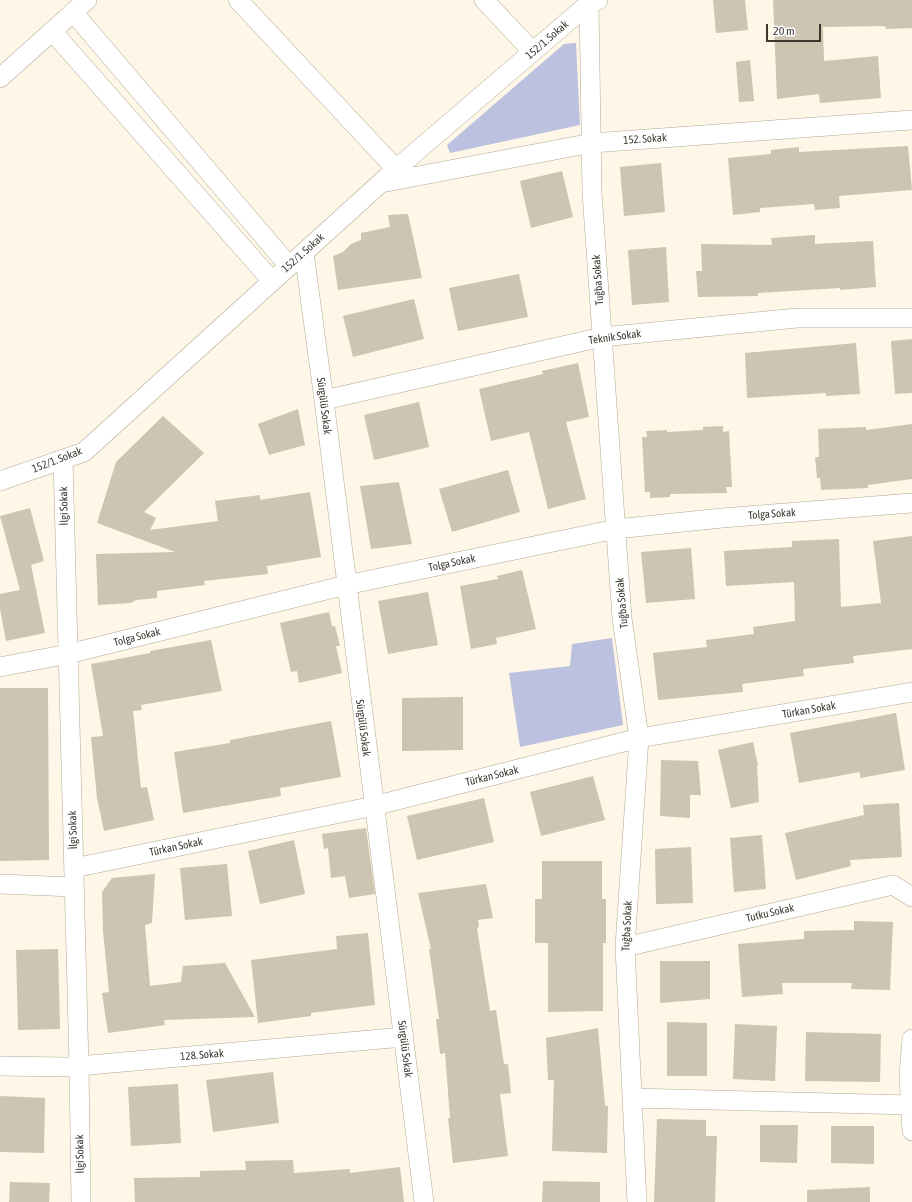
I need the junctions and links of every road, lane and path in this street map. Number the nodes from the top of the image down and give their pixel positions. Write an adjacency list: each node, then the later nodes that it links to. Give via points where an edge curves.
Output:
1 (238, 0): 10 (street)
2 (484, 0): 6 (street)
3 (593, 1): 6 (street, 152/1. Sokak); 9 (street, Tuğba Sokak)
4 (80, 6): 5 (street); 13 (street)
5 (52, 31): 7 (street); 14 (street)
6 (533, 52): 10 (street, 152/1. Sokak)
7 (0, 78)
8 (912, 120): 9 (street, 152. Sokak)
9 (592, 143): 11 (street, 152. Sokak); 16 (street, Tuğba Sokak, via 592,193)
10 (396, 169): 11 (street, 152/1. Sokak)
11 (381, 183): 12 (street, 152/1. Sokak)
12 (304, 253): 13 (street, 152/1. Sokak); 17 (street, Sürgülü Sokak)
13 (289, 266): 14 (street, 152/1. Sokak)
14 (272, 281): 18 (street, 152/1. Sokak, via 84,452)
15 (912, 318): 16 (street, Teknik Sokak, via 797,318)
16 (602, 337): 17 (street, Teknik Sokak); 21 (street, Tuğba Sokak)
17 (324, 400): 22 (street, Sürgülü Sokak)
18 (63, 459): 19 (street, 152/1. Sokak); 23 (street, İlgi Sokak)
19 (0, 481)
20 (912, 503): 21 (street, Tolga Sokak)
21 (616, 529): 22 (street, Tolga Sokak); 26 (street, Tuğba Sokak, via 622,618)
22 (346, 585): 23 (street, Tolga Sokak); 27 (street, Sürgülü Sokak)
23 (68, 654): 24 (street, Tolga Sokak); 28 (street, İlgi Sokak)
24 (0, 666)
25 (912, 692): 26 (street, Türkan Sokak)
26 (639, 738): 27 (street, Türkan Sokak); 32 (street, Tuğba Sokak)
27 (374, 806): 28 (street, Türkan Sokak); 33 (street, Sürgülü Sokak)
28 (74, 868): 30 (street, İlgi Sokak)
29 (0, 884): 30 (street)
30 (74, 887): 36 (street, İlgi Sokak)
31 (912, 897): 32 (street, Tutku Sokak, via 893,885)
32 (625, 947): 37 (street, Tuğba Sokak)
33 (404, 1037): 36 (street, 128. Sokak); 41 (street, Sürgülü Sokak)
34 (912, 1039): 38 (street, via 909,1075)
35 (0, 1066): 36 (street, 128. Sokak)
36 (80, 1066): 40 (street, İlgi Sokak)
37 (632, 1098): 38 (street); 42 (street, Tuğba Sokak)
38 (911, 1105): 39 (street)
39 (912, 1131)
40 (81, 1202)
41 (424, 1202)
42 (637, 1202)

